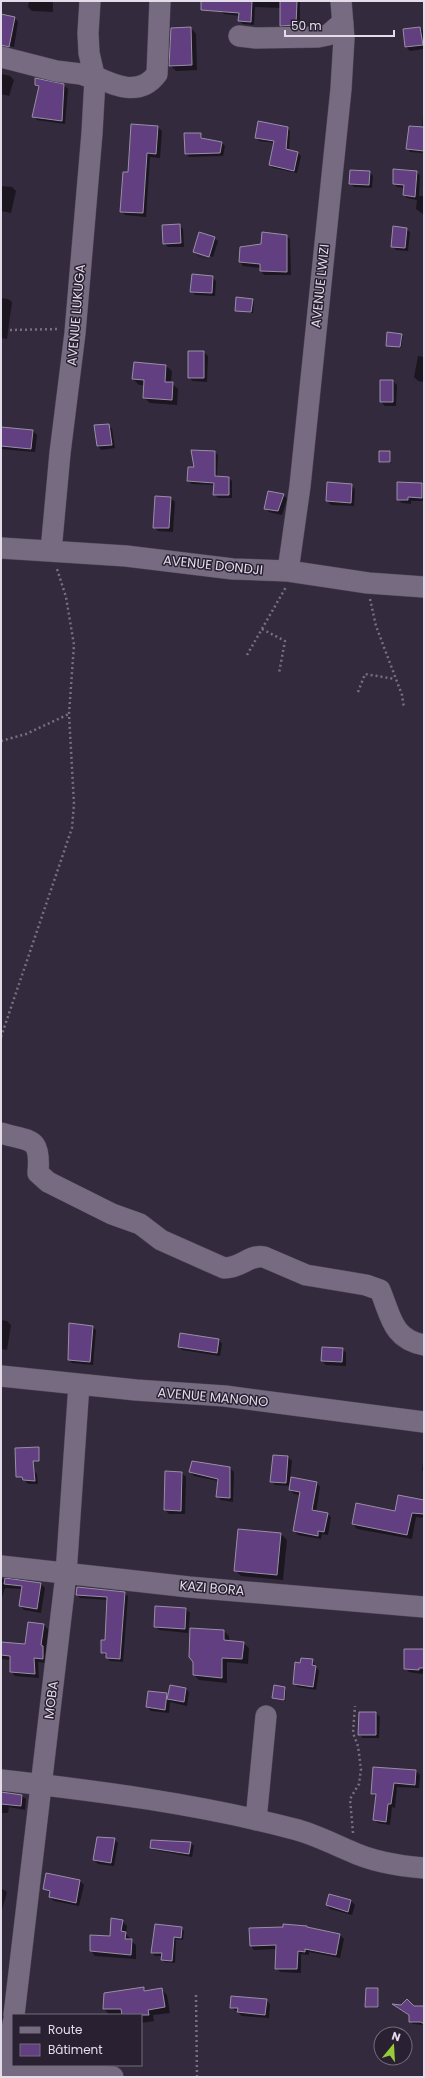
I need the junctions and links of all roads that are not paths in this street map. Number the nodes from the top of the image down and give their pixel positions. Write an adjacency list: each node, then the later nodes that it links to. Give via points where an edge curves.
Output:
1 (90, 1): 7 (street, AVENUE LUKUGA, via 89,53)
2 (160, 1): 7 (street, via 157,74 152,82 129,88)
3 (341, 1): 4 (street, AVENUE LWIZI)
4 (343, 22): 5 (street, via 328,35 318,37); 10 (street, AVENUE LWIZI, via 344,56 337,134 300,486)
5 (239, 36)
6 (1, 57): 7 (street, via 56,71)
7 (95, 77): 9 (street, AVENUE LUKUGA, via 75,333)
8 (1, 548): 9 (street, AVENUE DONDJI)
9 (51, 551): 10 (street, AVENUE DONDJI)
10 (288, 571): 11 (street, AVENUE DONDJI, via 368,583)
11 (424, 587)
12 (1, 1133): 13 (street, via 29,1140 37,1147 38,1173 48,1182 112,1214 140,1224 161,1240 224,1268 235,1268 256,1256 264,1257 306,1275 366,1285 380,1290 392,1322 404,1338)
13 (424, 1345)
14 (1, 1376): 15 (street, AVENUE MANONO)
15 (79, 1384): 16 (street, AVENUE MANONO, via 225,1396); 18 (street, MOBA)
16 (424, 1422)
17 (1, 1566): 18 (street, KAZI BORA)
18 (66, 1574): 19 (street, KAZI BORA); 22 (street, MOBA)
19 (424, 1608)
20 (266, 1716): 23 (street)
21 (1, 1780): 22 (street)
22 (41, 1785): 23 (street, via 168,1803); 25 (street, MOBA)
23 (256, 1820): 24 (street, via 323,1838 351,1852 378,1861)
24 (424, 1868)
25 (11, 2001)
26 (12, 2030): 27 (street)
27 (6, 2074): 28 (street)
28 (113, 2077)

